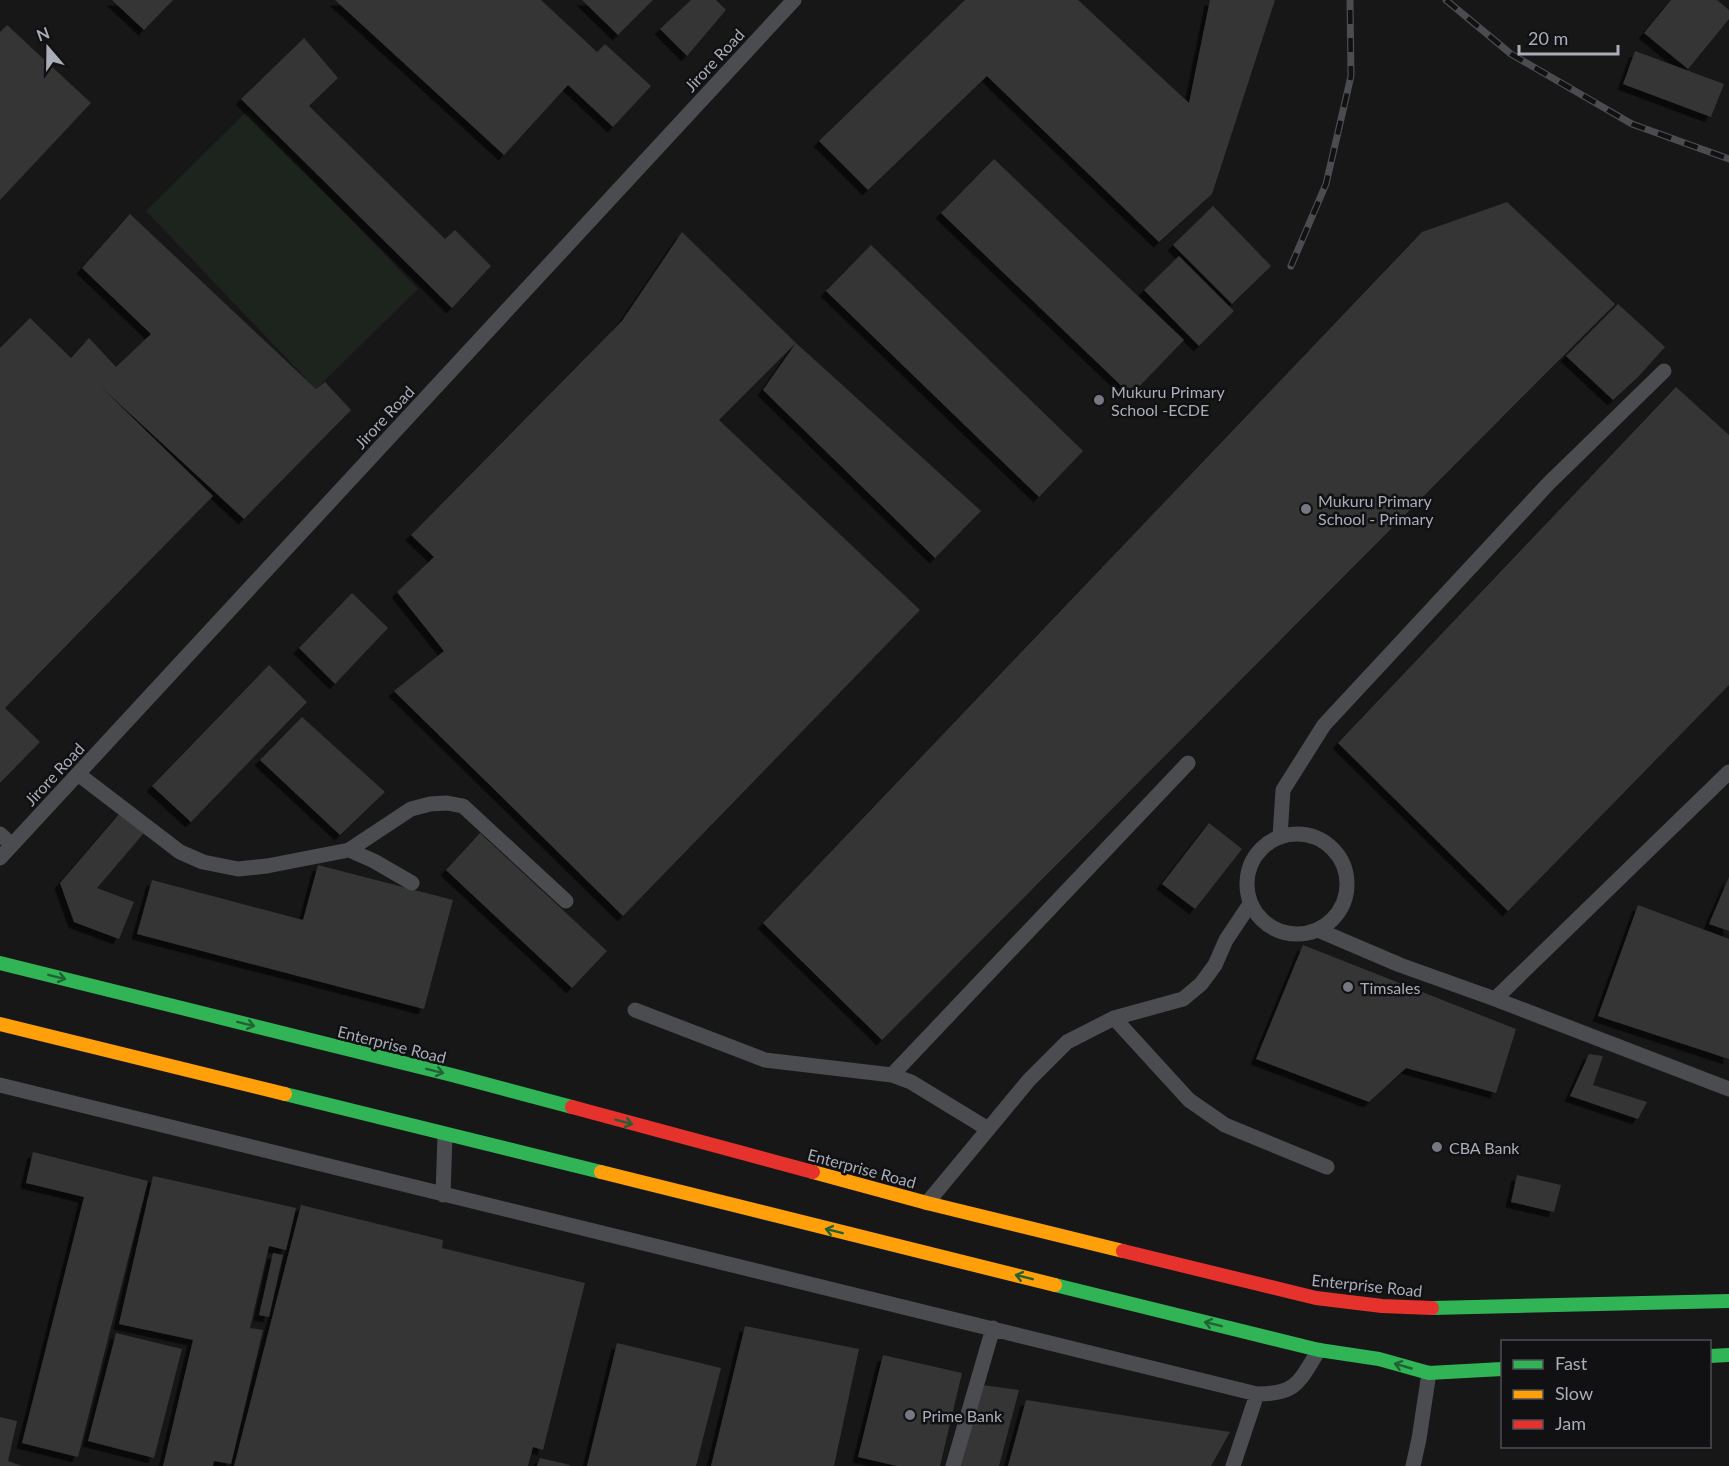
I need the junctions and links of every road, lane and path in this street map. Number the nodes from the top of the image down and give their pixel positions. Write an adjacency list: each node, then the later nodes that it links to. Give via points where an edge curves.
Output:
1 (794, 0): 5 (lane, Jirore Road)
2 (1664, 371): 7 (lane, via 1549,483 1324,725 1283,790)
3 (1188, 763): 20 (lane)
4 (1729, 772): 16 (lane)
5 (78, 774): 8 (lane, Jirore Road); 9 (lane, via 180,852 203,862 238,869)
6 (0, 834): 8 (lane)
7 (1281, 837): 13 (lane, via 1268,843 1251,864 1247,877); 14 (lane, via 1308,835 1321,840 1332,848 1346,872 1347,886 1339,912)
8 (12, 845): 10 (lane, Jirore Road)
9 (349, 850): 11 (lane); 12 (lane, via 411,809 447,803 463,806)
10 (0, 858)
11 (412, 883)
12 (566, 901)
13 (1250, 904): 14 (lane, via 1269,927 1279,931 1298,934); 18 (lane, via 1201,984 1183,999)
14 (1318, 930): 16 (lane)
15 (0, 963): 27 (main road, Enterprise Road, one-way to 27, via 452,1076)
16 (1495, 999): 22 (lane)
17 (635, 1010): 20 (lane, via 765,1060)
18 (1114, 1018): 23 (lane, via 1067,1042); 25 (lane, via 1189,1100 1225,1125)
19 (0, 1024): 24 (main road)
20 (892, 1075): 23 (lane, via 911,1082)
21 (0, 1085): 26 (lane)
22 (1729, 1089)
23 (988, 1129): 27 (lane)
24 (445, 1135): 26 (lane); 30 (main road, one-way to 24)
25 (1327, 1167)
26 (443, 1195): 29 (lane)
27 (927, 1203): 28 (main road, Enterprise Road, via 1326,1300 1447,1308)
28 (1729, 1302)
29 (993, 1328): 35 (lane); 36 (lane)
30 (1319, 1350): 34 (main road, one-way to 30, via 1379,1359); 35 (lane, via 1297,1385 1285,1392)
31 (1729, 1355): 32 (main road)
32 (1711, 1356)
33 (1501, 1369): 34 (main road)
34 (1429, 1373): 38 (lane)
35 (1257, 1394): 37 (lane)
36 (952, 1466)
37 (1233, 1466)
38 (1413, 1466)

